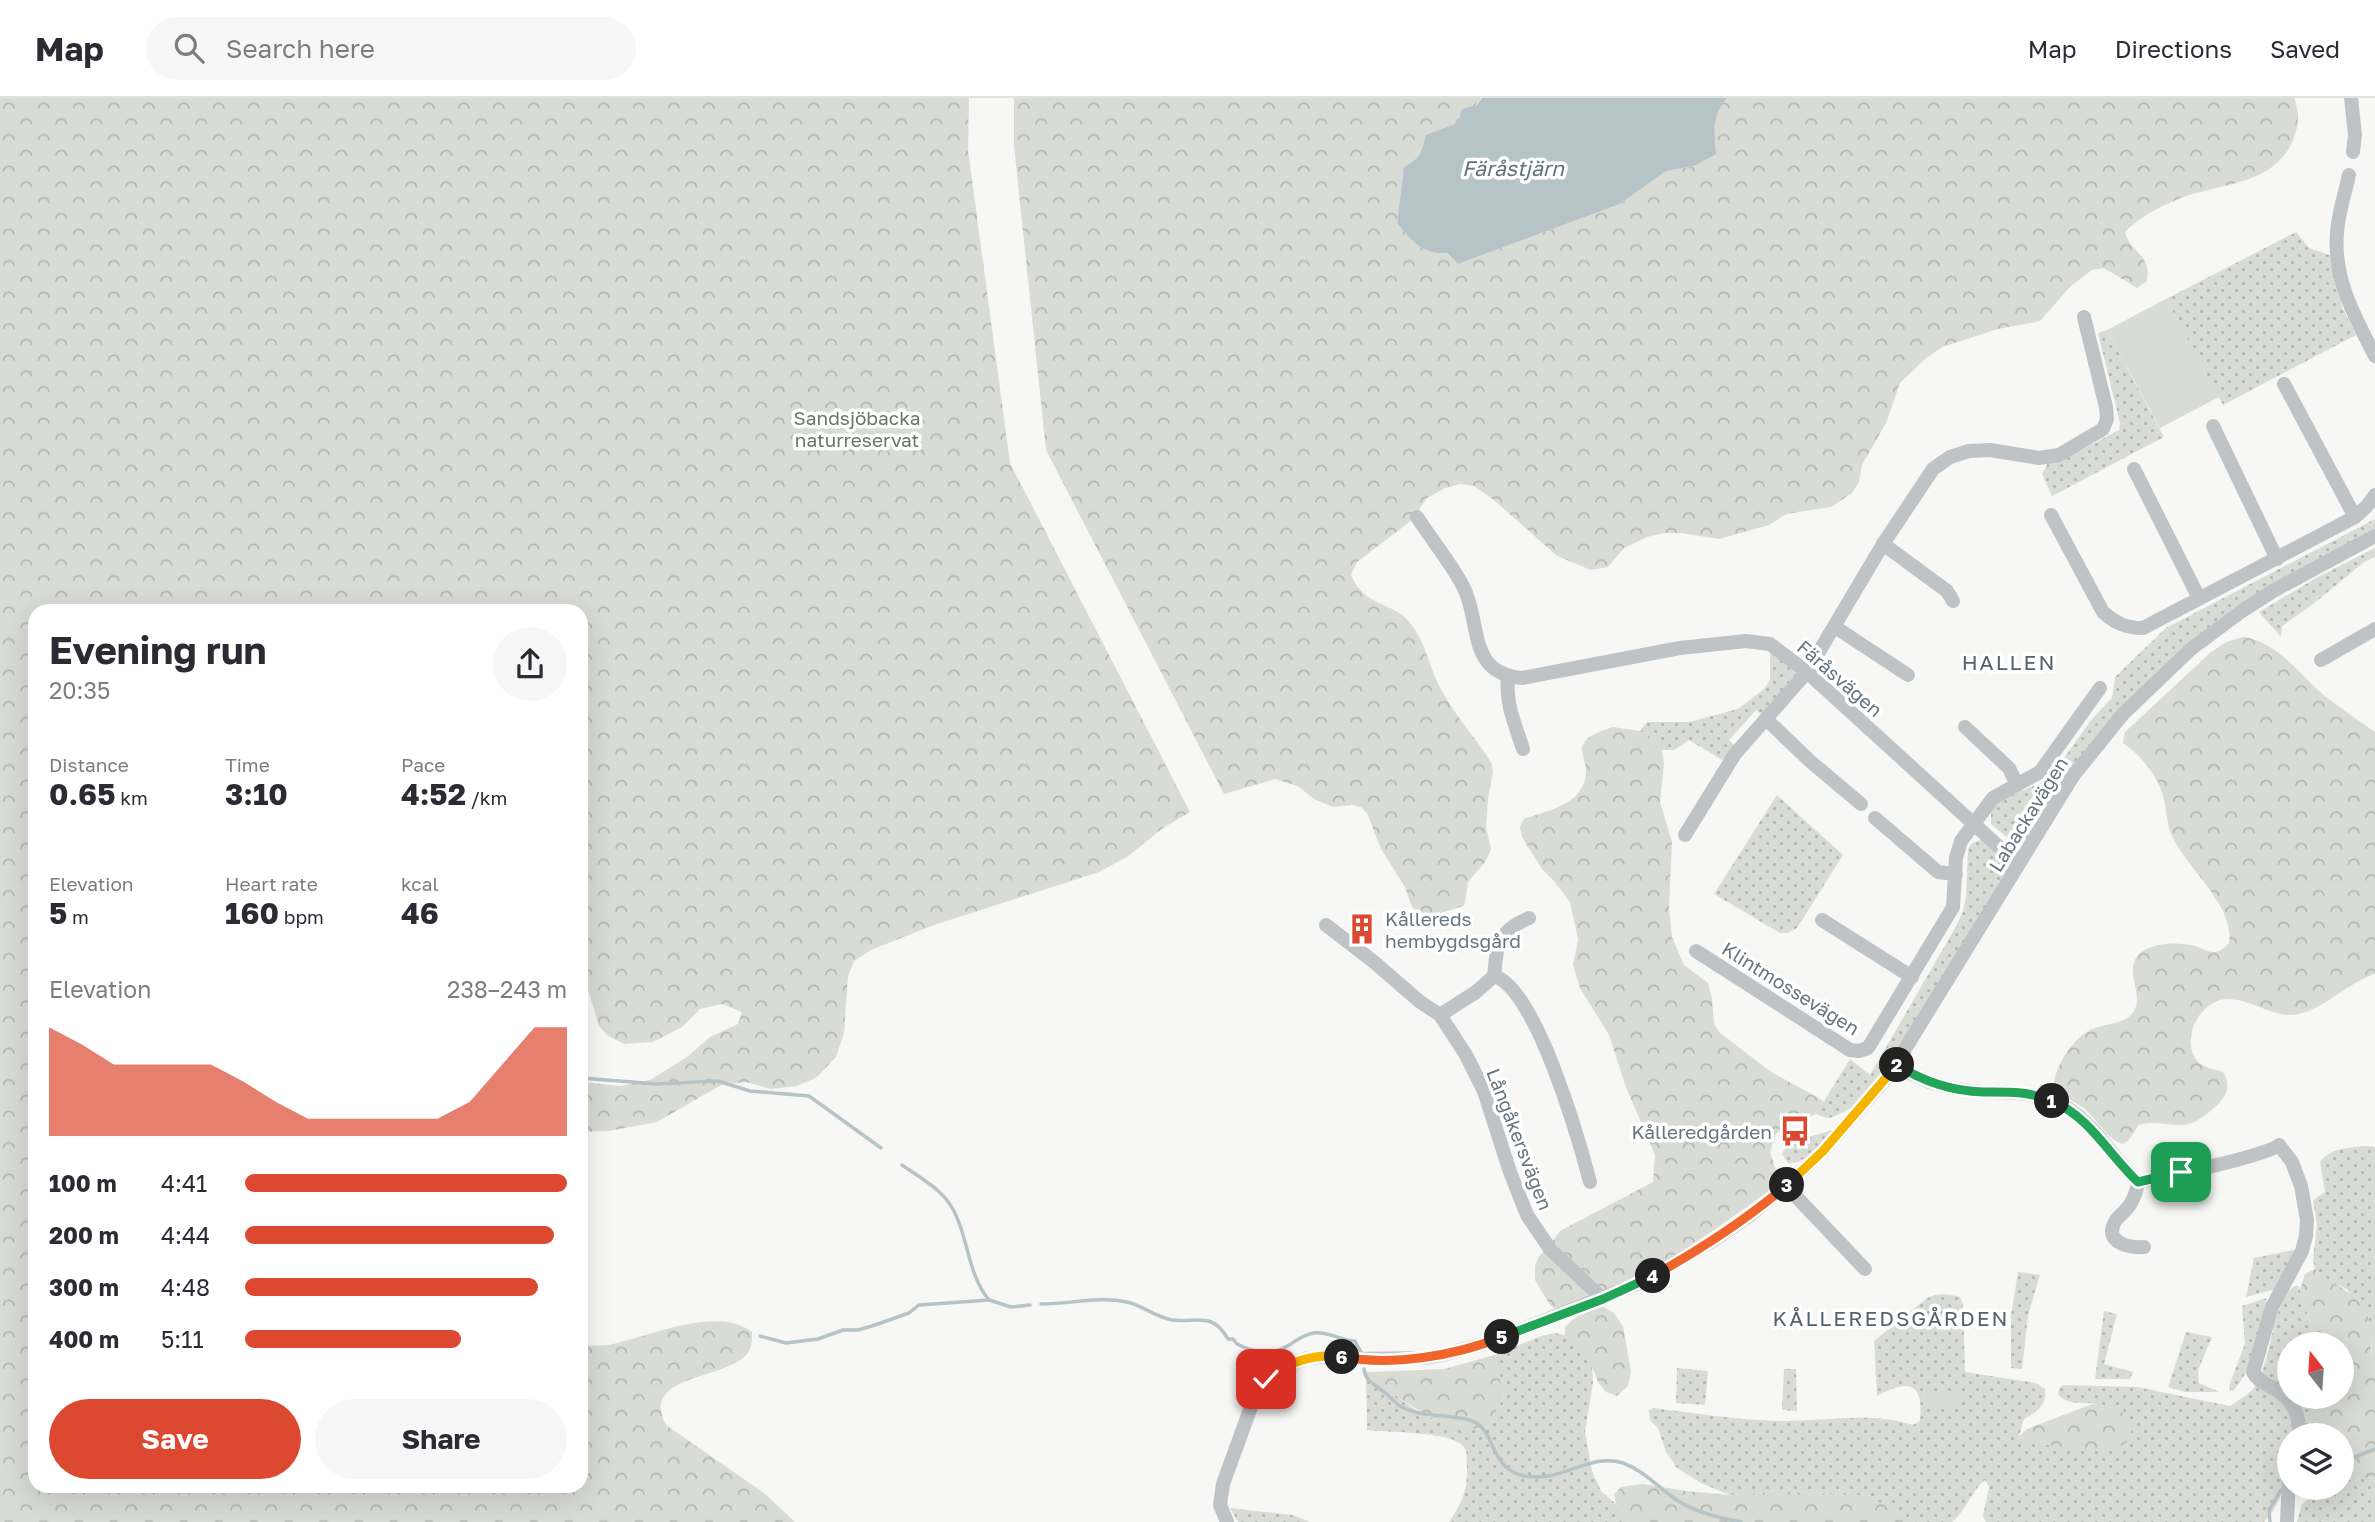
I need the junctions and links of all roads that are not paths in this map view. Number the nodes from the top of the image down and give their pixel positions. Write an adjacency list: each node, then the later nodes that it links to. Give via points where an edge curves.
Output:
1 (2351, 98): 2 (street)
2 (2353, 152)
3 (2349, 175): 5 (street, via 2337,231 2340,277)
4 (2084, 317): 14 (street, via 2106,407 2103,429 2048,458 1990,450 1950,457 1933,469)
5 (2375, 356)
6 (2284, 384): 12 (street)
7 (2213, 426): 15 (street)
8 (2134, 469): 16 (street)
9 (2375, 495): 12 (street)
10 (2051, 515): 16 (street, via 2103,612 2114,622 2143,628)
11 (1417, 517): 23 (street, via 1464,587 1483,655)
12 (2355, 517): 15 (street)
13 (2375, 536): 33 (street, Labackavägen, via 2252,604 2171,666 2096,745)
14 (1883, 544): 17 (street, via 1947,591); 18 (street)
15 (2277, 559): 16 (street)
16 (2199, 598)
17 (1953, 601)
18 (1835, 626): 21 (street); 22 (street)
19 (2375, 629): 20 (street)
20 (2322, 660)
21 (1807, 672): 23 (street, Färåsvägen, via 1770,644 1745,641); 25 (street); 31 (street, Färåsvägen)
22 (1908, 676)
23 (1507, 677): 27 (street, via 1508,707)
24 (2100, 688): 28 (street, Klintmossevägen, via 2040,772)
25 (1766, 719): 29 (street); 32 (street, via 1735,754)
26 (1965, 727): 28 (street, via 2008,768)
27 (1523, 749)
28 (2017, 785): 31 (street, Klintmossevägen, via 1993,798)
29 (1861, 804)
30 (1875, 818): 34 (street, via 1938,872)
31 (1974, 823): 33 (street, Färåsvägen); 34 (street, Klintmossevägen, via 1961,841)
32 (1685, 835)
33 (2021, 860): 42 (street, Labackavägen)
34 (1956, 874): 40 (street, Klintmossevägen, via 1953,907)
35 (1529, 918): 39 (street, via 1502,935)
36 (1822, 920): 40 (street)
37 (1326, 925): 41 (street, Långåkersvägen)
38 (1696, 951): 40 (street, Klintmossevägen, via 1850,1050 1868,1048)
39 (1494, 976): 41 (street); 43 (street, via 1508,983 1553,1064)
40 (1912, 977)
41 (1440, 1015): 48 (street, Långåkersvägen, via 1484,1091 1527,1214 1550,1249)
42 (1896, 1065): 44 (street, via 1939,1085 2030,1093 2065,1107); 45 (street, Labackavägen, via 1832,1142)
43 (1590, 1182)
44 (2138, 1182): 46 (street, via 2130,1206 2116,1221 2113,1232 2122,1245); 49 (street, via 2251,1156 2279,1145 2289,1156 2301,1186 2306,1236 2272,1307 2253,1372 2292,1403)
45 (1786, 1186): 47 (street); 48 (street, Labackavägen, via 1714,1240)
46 (2144, 1247)
47 (1865, 1269)
48 (1603, 1299): 51 (street, Labackavägen, via 1446,1354 1395,1359 1308,1358 1278,1369 1255,1397 1223,1485 1220,1505)
49 (2298, 1423)
50 (2288, 1500): 52 (street)
51 (1227, 1522)
52 (2287, 1522)

